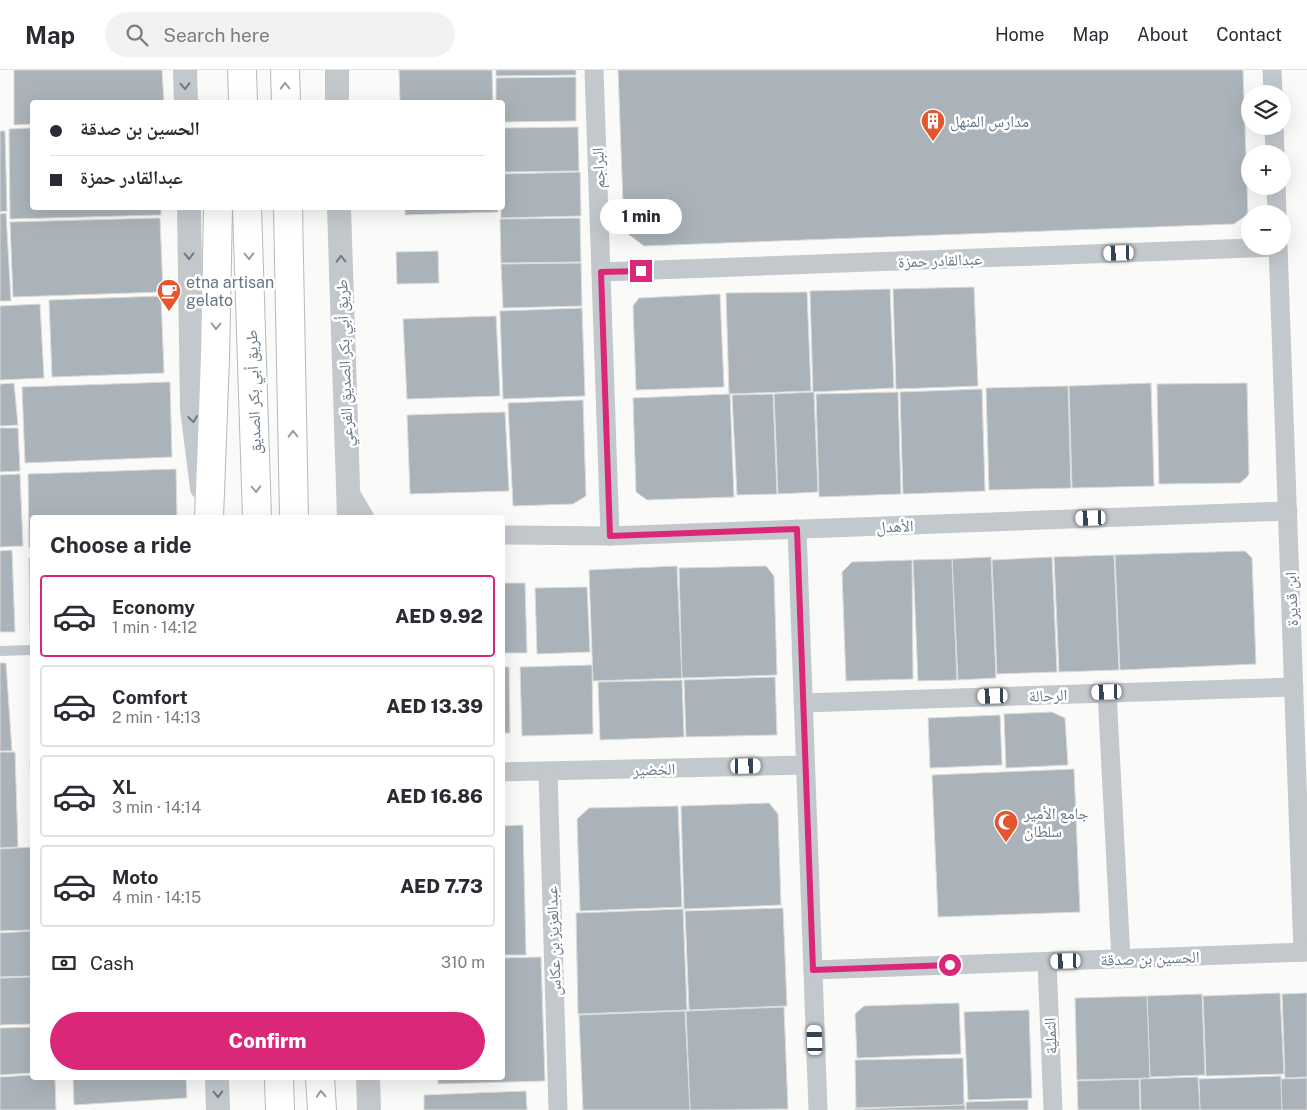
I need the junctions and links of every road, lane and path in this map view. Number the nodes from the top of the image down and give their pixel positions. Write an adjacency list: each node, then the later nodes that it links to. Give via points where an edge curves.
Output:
1 (185, 70): 8 (street, one-way to 8)
2 (242, 70): 9 (main road)
3 (285, 70): 10 (main road, one-way to 3)
4 (337, 70): 11 (street)
5 (594, 70): 19 (street, البراجم)
6 (1272, 70): 7 (street)
7 (1273, 85)
8 (186, 100)
9 (243, 100)
10 (286, 100)
11 (337, 100)
12 (188, 210): 22 (street, one-way to 22, via 192,410)
13 (218, 210): 23 (main road, one-way to 23)
14 (247, 210): 24 (main road, طريق أبي بكر الصديق, one-way to 24)
15 (288, 210): 25 (main road, one-way to 15)
16 (339, 210): 20 (street, طريق أبي بكر الصديق الفرعي, one-way to 16)
17 (1241, 248): 19 (street, عبدالقادر حمزة)
18 (1278, 255): 21 (street, ابن قديرة)
19 (601, 272): 30 (street, البراجم)
20 (347, 487): 26 (street, طريق أبي بكر الصديق الفرعي); 27 (street)
21 (1288, 511): 28 (street, الأهدل); 33 (street, ابن قديرة)
22 (207, 515)
23 (207, 515)
24 (257, 515)
25 (294, 515)
26 (349, 515)
27 (363, 515)
28 (797, 529): 30 (street, الأهدل); 35 (street)
29 (505, 535): 30 (street, الأهدل)
30 (610, 536)
31 (30, 650): 32 (lane)
32 (0, 651)
33 (1294, 687): 34 (street, الرحالة); 39 (street, ابن قديرة)
34 (1107, 692): 35 (street, الرحالة); 40 (street)
35 (803, 703): 36 (street)
36 (806, 764): 38 (street, الخضير); 42 (street)
37 (505, 772): 38 (street, الخضير)
38 (548, 772): 51 (street, عبدالعزيز بن عكاس)
39 (1305, 952): 40 (street, الحسين بن صدقة)
40 (1121, 959): 41 (street, الحسين بن صدقة)
41 (1048, 962): 42 (street, الحسين بن صدقة); 53 (street, الثملية)
42 (813, 970): 52 (street)
43 (217, 1080): 47 (street, one-way to 47)
44 (279, 1080): 48 (main road)
45 (320, 1080): 49 (main road, one-way to 45)
46 (368, 1080): 50 (street)
47 (218, 1110)
48 (280, 1110)
49 (322, 1110)
50 (369, 1110)
51 (558, 1110)
52 (818, 1110)
53 (1054, 1110)

